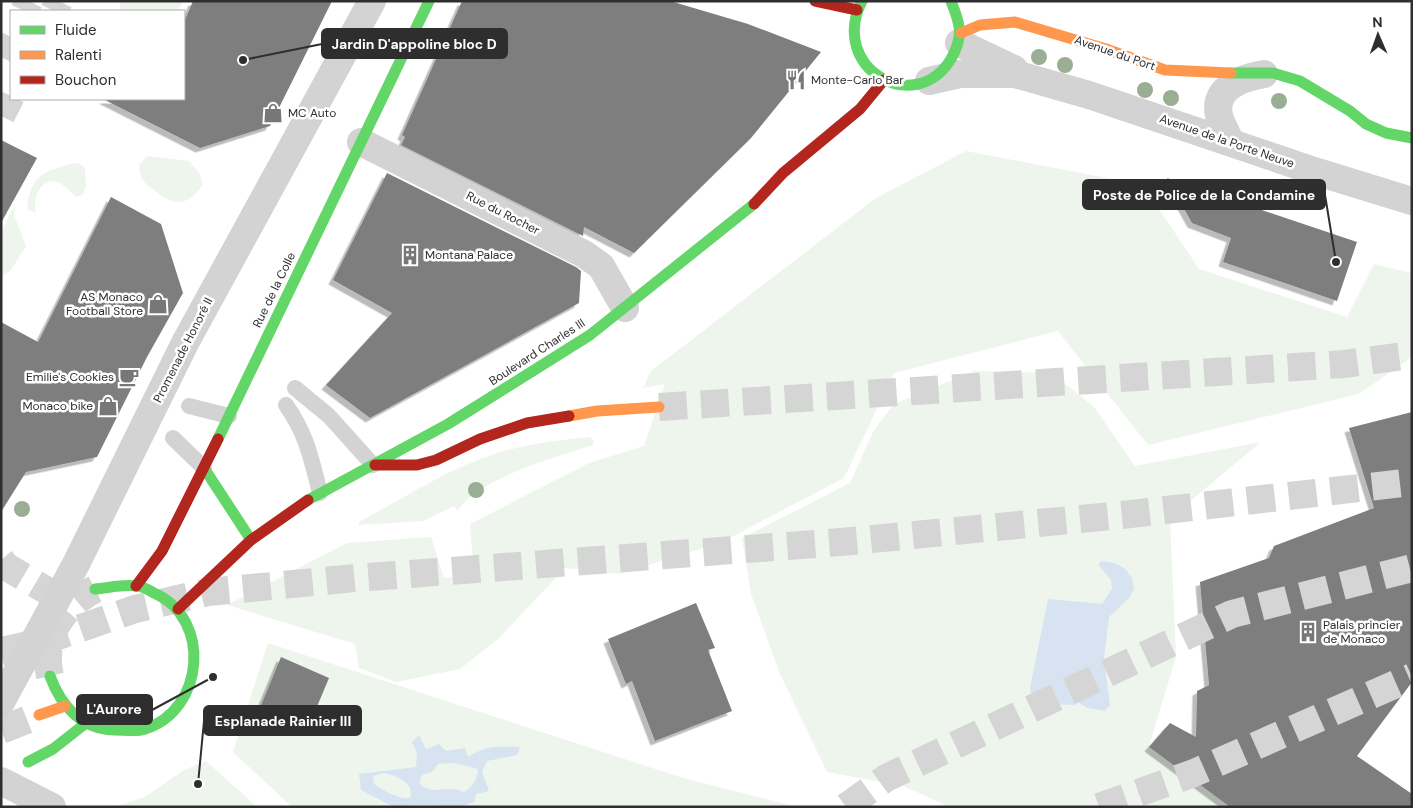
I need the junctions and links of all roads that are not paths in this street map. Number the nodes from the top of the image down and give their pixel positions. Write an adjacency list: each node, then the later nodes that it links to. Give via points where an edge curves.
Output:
1 (372, 1): 30 (street, Promenade Honoré II, via 185,343 76,564)
2 (429, 1): 13 (main road, Rue de la Colle)
3 (814, 1): 5 (main road)
4 (951, 1): 6 (main road, via 958,16)
5 (860, 6): 8 (main road, via 853,27 856,48 867,68)
6 (960, 38): 7 (main road, Avenue du Port, via 980,25 1015,22 1165,70); 9 (main road, via 952,61 938,76); 10 (street, Avenue de la Porte Neuve)
7 (1272, 72): 11 (main road, Avenue du Port, via 1300,81 1366,124 1386,133); 12 (street, Avenue du Port, via 1234,82 1219,100 1219,116)
8 (884, 80): 9 (main road, via 906,85); 15 (main road, Boulevard Charles III, via 860,109 783,173 761,198)
9 (929, 80): 10 (street, Avenue de la Porte Neuve, via 987,73 1015,74)
10 (1043, 81): 12 (street, Avenue de la Porte Neuve)
11 (1412, 138)
12 (1230, 141): 14 (street, Avenue de la Porte Neuve)
13 (360, 142): 15 (street, Rue du Rocher, via 584,254 601,266); 20 (main road, Rue de la Colle)
14 (1412, 201)
15 (625, 308): 22 (main road, Boulevard Charles III, via 520,380)
16 (294, 388): 22 (lane, via 329,416)
17 (286, 405): 24 (lane, via 301,426)
18 (189, 406): 20 (lane)
19 (659, 407): 22 (main road, via 597,411 527,423 480,439 436,460 417,465)
20 (230, 416): 23 (main road, Rue de la Colle)
21 (173, 438): 23 (lane)
22 (373, 465): 24 (main road, Boulevard Charles III)
23 (204, 468): 25 (main road); 26 (main road, Rue de la Colle, via 162,551)
24 (320, 493): 25 (main road, Boulevard Charles III)
25 (251, 540): 28 (main road, Boulevard Charles III)
26 (136, 586): 27 (main road); 28 (main road, via 159,594)
27 (95, 589)
28 (178, 609): 33 (main road, via 192,633 196,660 191,687 180,705 164,719 140,730 112,731)
29 (50, 676): 31 (main road)
30 (1, 702)
31 (65, 706): 32 (main road); 33 (main road)
32 (39, 715)
33 (86, 723): 34 (main road, via 52,749)
34 (28, 762)
35 (1, 781): 36 (street)
36 (51, 803)

